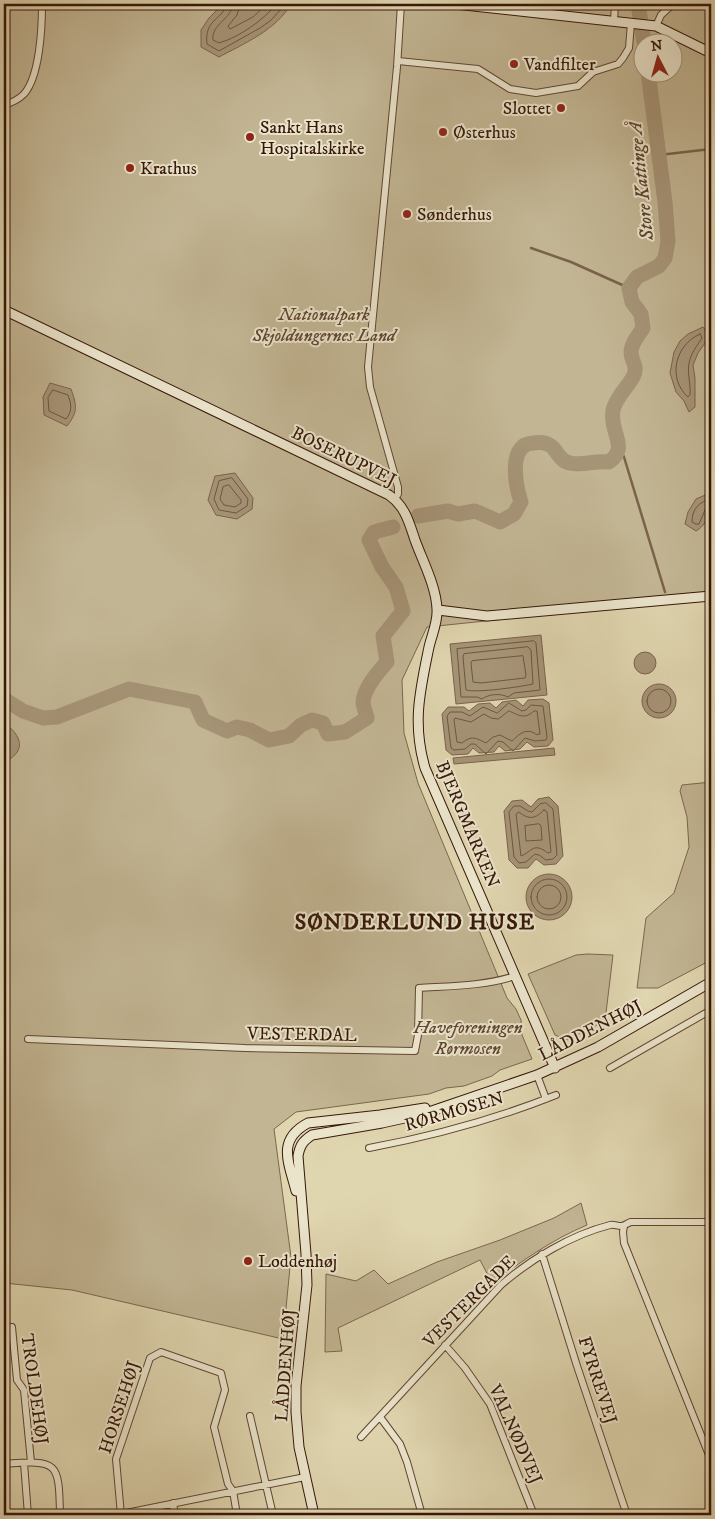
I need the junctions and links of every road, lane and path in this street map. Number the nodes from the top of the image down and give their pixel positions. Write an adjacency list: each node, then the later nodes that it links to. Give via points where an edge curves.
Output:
1 (42, 4): 11 (street, via 40,50 34,73 25,93)
2 (401, 4): 10 (street)
3 (455, 4): 6 (street)
4 (615, 4): 6 (street)
5 (673, 4): 8 (street, via 661,15)
6 (614, 21): 7 (street)
7 (631, 23): 8 (street); 10 (street, via 628,48 618,64 593,72 578,86 536,94 510,89 478,69)
8 (656, 26): 9 (street)
9 (711, 53)
10 (398, 61): 13 (street, via 368,367 370,388 398,487)
11 (4, 105)
12 (4, 310): 13 (street, BOSERUPVEJ)
13 (395, 499): 15 (street, BOSERUPVEJ, via 406,512)
14 (711, 596): 15 (street, via 487,616)
15 (438, 610): 16 (street, BJERGMARKEN, via 421,690 420,752)
16 (515, 976): 19 (street, VESTERDAL, via 467,985 419,988 415,1051); 20 (street, BJERGMARKEN)
17 (711, 982): 20 (street, LÅDDENHØJ)
18 (711, 1010): 21 (street)
19 (28, 1039)
20 (555, 1068): 22 (street, LÅDDENHØJ)
21 (610, 1068)
22 (537, 1075): 24 (street); 25 (street, LÅDDENHØJ)
23 (556, 1094): 24 (street, RØRMOSEN)
24 (546, 1099): 26 (street, RØRMOSEN, via 450,1130)
25 (450, 1104): 27 (street, LÅDDENHØJ, via 390,1121 312,1134 304,1140 298,1156); 27 (street, LÅDDENHØJ, via 308,1123 298,1128 287,1143 287,1155)
26 (369, 1148)
27 (302, 1216): 39 (street, LÅDDENHØJ, via 307,1285 296,1412)
28 (711, 1222): 29 (street, VESTERGADE, via 632,1222)
29 (624, 1226): 30 (street, VESTERGADE, via 612,1225); 36 (street, via 624,1243)
30 (542, 1254): 32 (street, VESTERGADE, via 501,1285); 52 (street, FYRREVEJ)
31 (4, 1328): 37 (street, TROLDEHØJ, via 12,1328 18,1380 24,1390)
32 (444, 1345): 34 (street, VESTERGADE); 51 (street, VALNØDVEJ, via 469,1372 490,1404)
33 (250, 1416): 40 (street)
34 (380, 1416): 35 (street, VESTERGADE); 50 (street, via 400,1444 408,1462)
35 (361, 1437)
36 (711, 1460)
37 (27, 1462): 38 (street, TROLDEHØJ); 44 (street, TROLDEHØJ); 45 (street, TROLDEHØJ, via 41,1462 56,1472)
38 (4, 1464)
39 (305, 1477): 40 (street, HORSEHØJ); 49 (street, LÅDDENHØJ)
40 (266, 1485): 41 (street, HORSEHØJ); 48 (street)
41 (233, 1491): 42 (street, HORSEHØJ); 43 (street, HORSEHØJ, via 228,1484 214,1427 225,1390 221,1373 161,1352 150,1358 116,1459); 47 (street, HORSEHØJ)
42 (173, 1503): 43 (street, HORSEHØJ); 46 (street)
43 (121, 1514)
44 (28, 1515)
45 (60, 1515)
46 (175, 1515)
47 (237, 1515)
48 (273, 1515)
49 (314, 1515)
50 (422, 1515)
51 (534, 1515)
52 (628, 1515)

